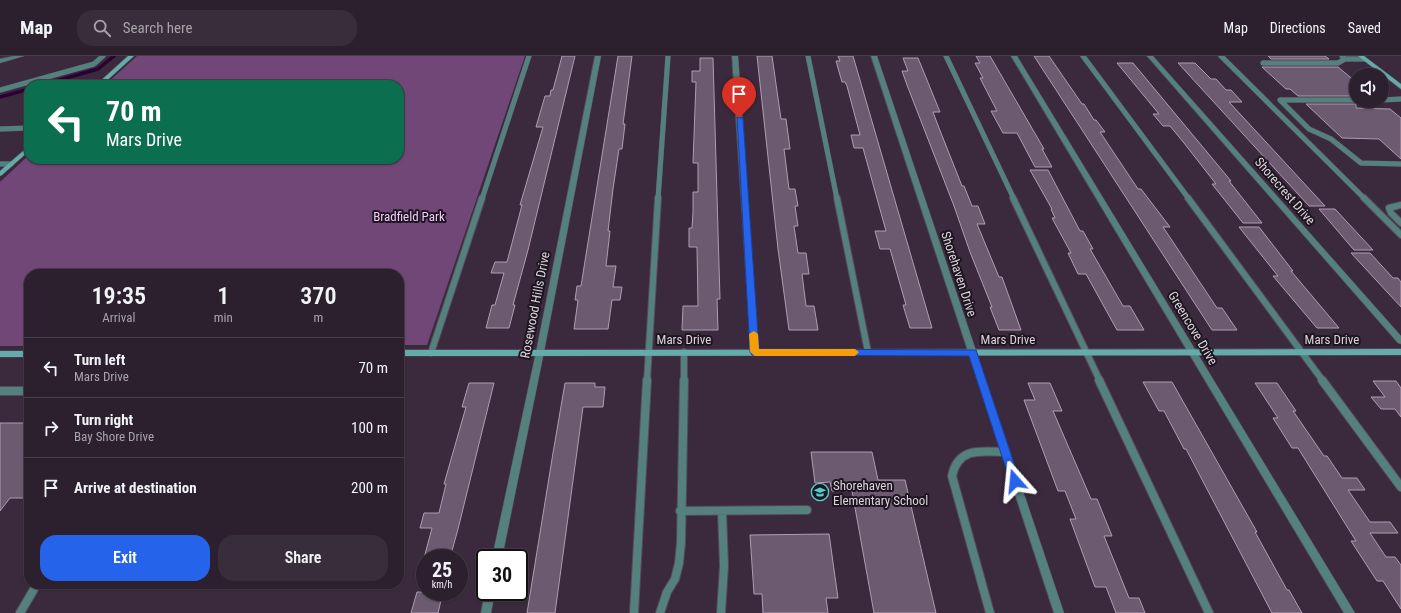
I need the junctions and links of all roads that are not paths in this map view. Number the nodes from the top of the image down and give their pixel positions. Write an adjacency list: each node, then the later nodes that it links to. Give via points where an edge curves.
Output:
1 (21, 56): 17 (street)
2 (104, 56): 19 (lane, via 94,64)
3 (131, 56): 20 (street)
4 (529, 56): 53 (lane)
5 (598, 56): 42 (street, Rosewood Hills Drive)
6 (668, 56): 43 (lane)
7 (735, 56): 45 (street)
8 (808, 56): 46 (lane)
9 (874, 56): 47 (street, Shorehaven Drive)
10 (946, 56): 48 (lane)
11 (1014, 56): 49 (street, Greencove Drive)
12 (1083, 56): 50 (lane)
13 (1150, 56): 41 (street, Shorecrest Drive)
14 (1221, 56): 40 (lane)
15 (1344, 57): 16 (lane); 18 (lane, via 1338,63)
16 (1362, 57): 22 (street)
17 (0, 61)
18 (1263, 62)
19 (36, 80)
20 (105, 80)
21 (24, 83): 23 (lane)
22 (1401, 88)
23 (0, 90)
24 (1401, 99): 27 (lane)
25 (1349, 100): 36 (lane, via 1280,100 1309,129 1331,139 1361,163)
26 (1389, 100): 27 (lane)
27 (1394, 100): 28 (lane)
28 (1401, 105)
29 (24, 128): 31 (lane)
30 (0, 129): 31 (lane)
31 (7, 129): 32 (lane)
32 (0, 134)
33 (24, 152): 35 (street)
34 (0, 164): 35 (lane)
35 (11, 164): 37 (street)
36 (1401, 164)
37 (0, 174)
38 (1401, 205): 39 (lane, via 1389,208)
39 (1401, 223)
40 (1401, 235)
41 (1401, 341)
42 (540, 352): 43 (street, Mars Drive); 53 (street, Mars Drive); 63 (street, Rosewood Hills Drive)
43 (649, 352): 44 (street, Mars Drive); 68 (lane)
44 (684, 352): 45 (street, Mars Drive); 61 (lane)
45 (755, 352): 46 (street, Mars Drive)
46 (868, 352): 47 (street, Mars Drive)
47 (972, 352): 48 (street, Mars Drive); 58 (street, Shorehaven Drive)
48 (1086, 352): 49 (street, Mars Drive); 73 (lane)
49 (1194, 352): 50 (street, Mars Drive); 74 (street, Greencove Drive)
50 (1302, 352): 51 (street, Mars Drive); 59 (lane)
51 (1401, 352)
52 (404, 353): 53 (street, Mars Drive)
53 (431, 353)
54 (0, 354): 55 (street)
55 (24, 354)
56 (0, 391): 57 (lane)
57 (24, 391)
58 (1005, 452): 71 (lane, via 966,454 958,460 952,476); 72 (street, Shorehaven Drive)
59 (1401, 487)
60 (807, 510): 62 (lane)
61 (680, 511): 62 (lane); 69 (lane, via 680,543 675,579 667,592)
62 (722, 511): 70 (lane, via 724,566)
63 (500, 549)
64 (34, 589): 66 (lane)
65 (488, 601): 67 (street)
66 (20, 613)
67 (486, 613)
68 (634, 613)
69 (660, 613)
70 (721, 613)
71 (990, 613)
72 (1059, 613)
73 (1209, 613)
74 (1350, 613)

